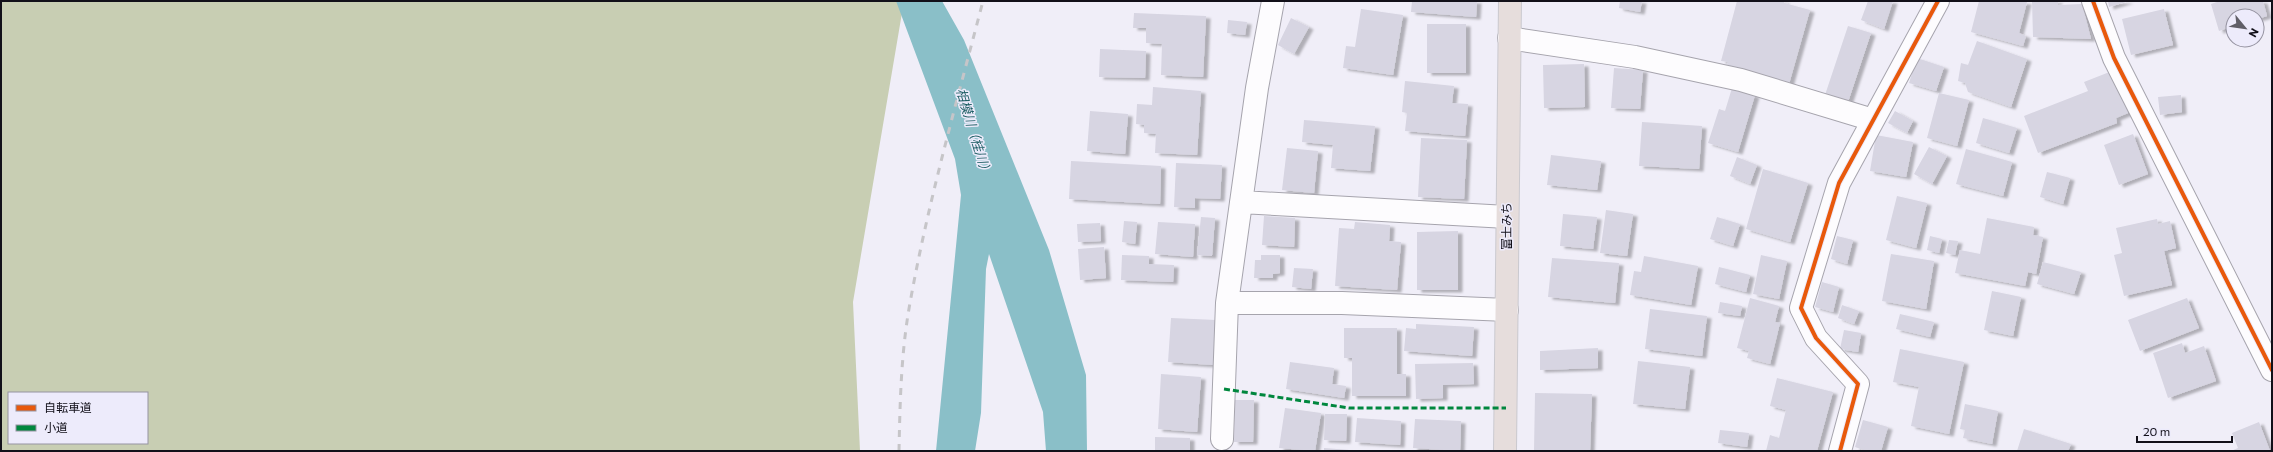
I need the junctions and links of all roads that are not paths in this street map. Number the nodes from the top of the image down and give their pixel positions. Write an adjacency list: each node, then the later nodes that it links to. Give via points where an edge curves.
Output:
1 (1273, 1): 7 (street, via 1257,88)
2 (1510, 1): 5 (highway, 富士みち)
3 (1938, 1): 6 (street)
4 (2093, 1): 11 (street, via 2114,58)
5 (1509, 38): 6 (street, via 1635,57 1734,78); 8 (highway, 富士みち)
6 (1874, 120): 14 (street, via 1839,183 1801,308 1816,338 1858,384)
7 (1241, 202): 8 (street); 9 (street)
8 (1507, 216): 10 (highway, 富士みち)
9 (1227, 304): 10 (street, via 1342,303); 12 (street)
10 (1507, 310): 13 (highway, 富士みち)
11 (2272, 370)
12 (1222, 439)
13 (1505, 451)
14 (1840, 451)

